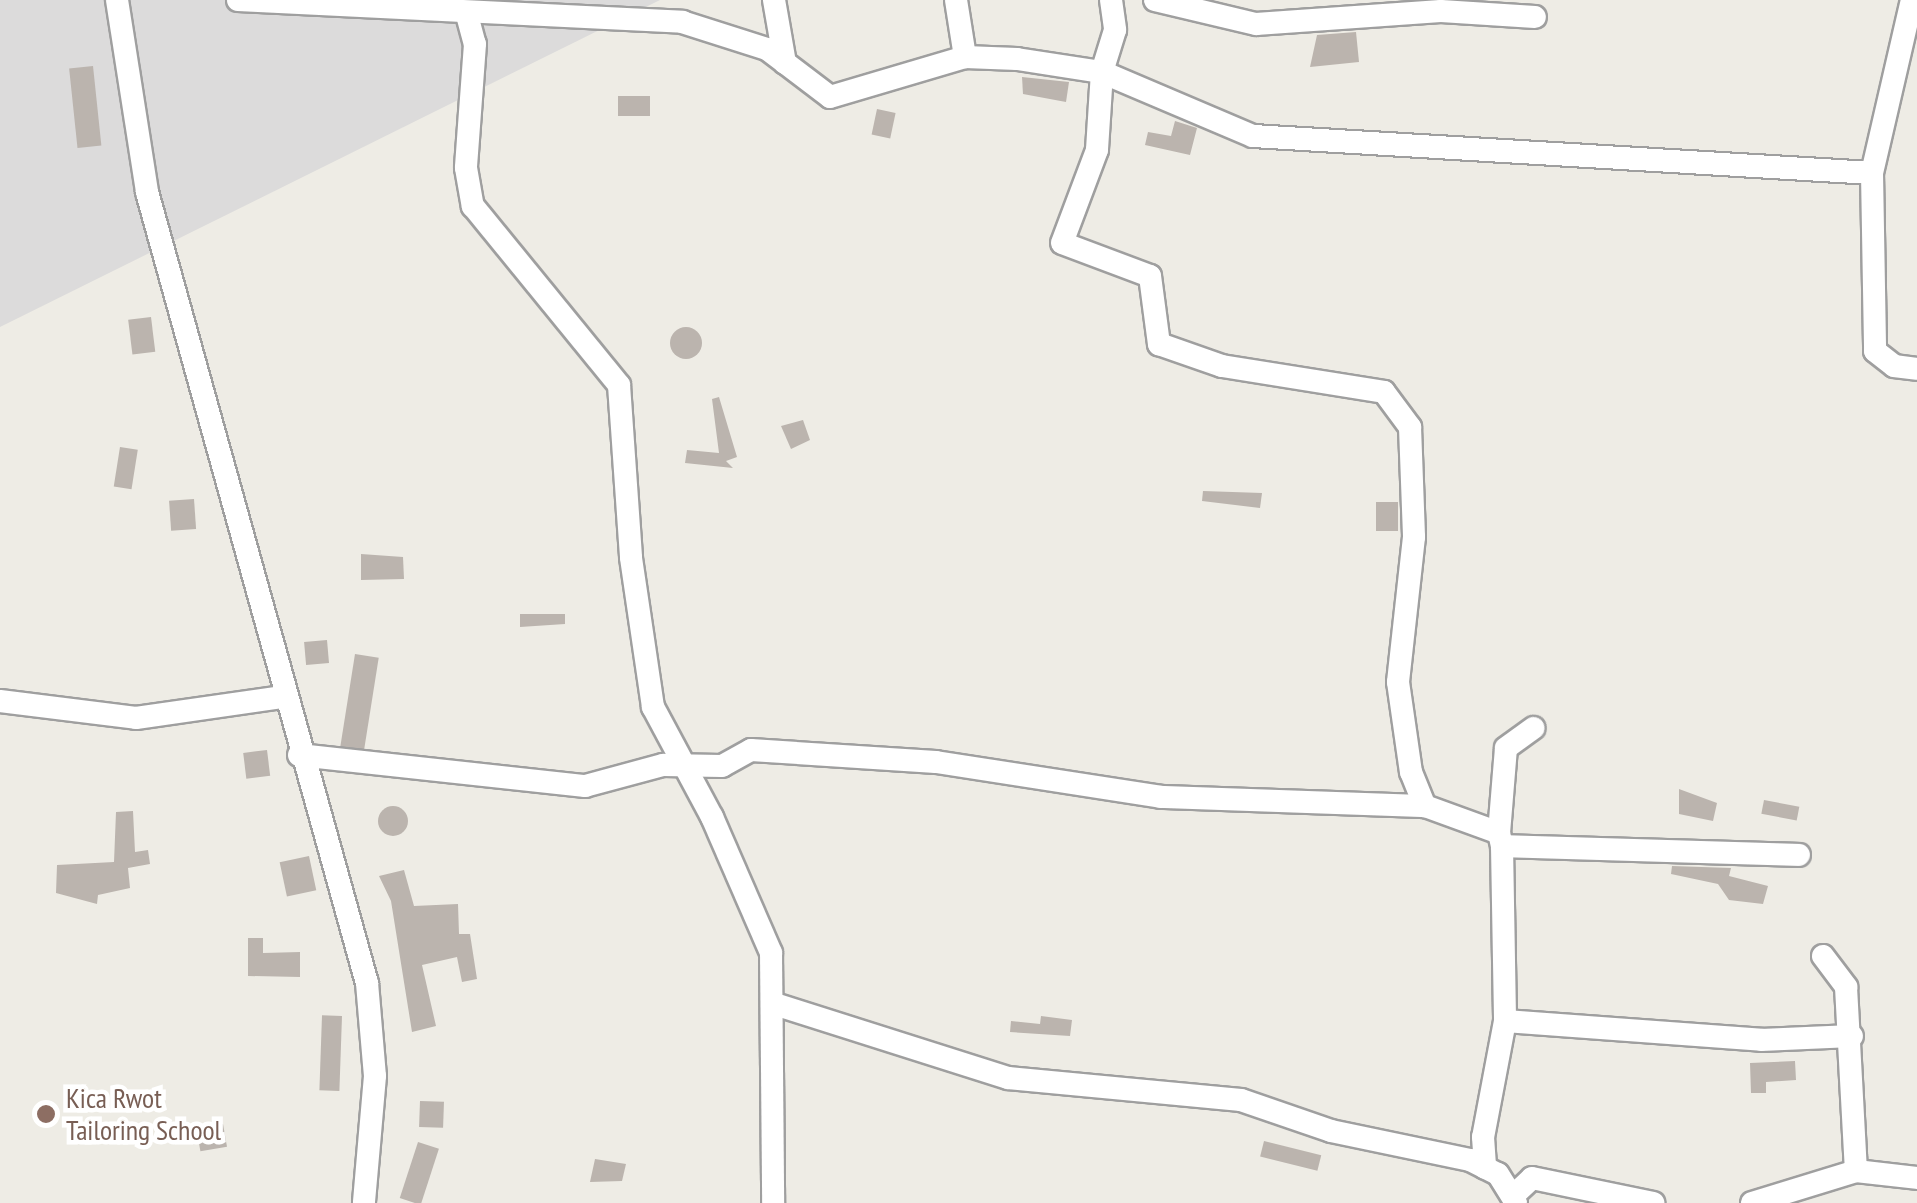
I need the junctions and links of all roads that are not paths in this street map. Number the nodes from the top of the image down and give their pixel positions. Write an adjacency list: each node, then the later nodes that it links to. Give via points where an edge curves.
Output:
1 (117, 0): 15 (street, via 147,192)
2 (238, 0): 8 (street)
3 (774, 0): 11 (street)
4 (956, 0): 10 (street)
5 (1111, 0): 12 (street, via 1114,44)
6 (1155, 0): 9 (street, via 1256,24 1441,11)
7 (1912, 0): 13 (street)
8 (467, 15): 11 (street, via 682,22); 19 (street, via 475,44 466,168 473,206 619,385 631,558 653,706)
9 (1535, 16)
10 (964, 57): 11 (street, via 850,97 830,97); 12 (street)
11 (784, 63)
12 (1102, 72): 13 (street, via 1253,136); 20 (street, via 1097,150 1062,243 1150,276 1159,344 1222,366 1371,388 1404,413 1414,537 1398,682 1410,772)
13 (1872, 173): 14 (street, via 1875,351 1894,366)
14 (1917, 369)
15 (282, 697): 16 (street, via 136,718); 18 (street)
16 (0, 702)
17 (1534, 728): 21 (street, via 1506,748)
18 (300, 755): 19 (street, via 585,786); 31 (street, via 367,983 375,1076)
19 (682, 766): 20 (street, via 722,766 750,750 936,762 1161,797); 24 (street, via 771,953)
20 (1425, 806): 21 (street)
21 (1500, 840): 22 (street); 25 (street)
22 (1799, 855)
23 (1823, 956): 26 (street, via 1843,977)
24 (778, 1005): 27 (street, via 1008,1078 1240,1100); 32 (street)
25 (1504, 1021): 26 (street, via 1761,1040); 27 (street, via 1483,1137)
26 (1852, 1036): 28 (street)
27 (1485, 1168): 30 (street)
28 (1856, 1171): 29 (street); 34 (street)
29 (1917, 1178)
30 (1515, 1199): 33 (street, via 1524,1181 1541,1179)
31 (366, 1202)
32 (773, 1203)
33 (1653, 1203)
34 (1752, 1203)

